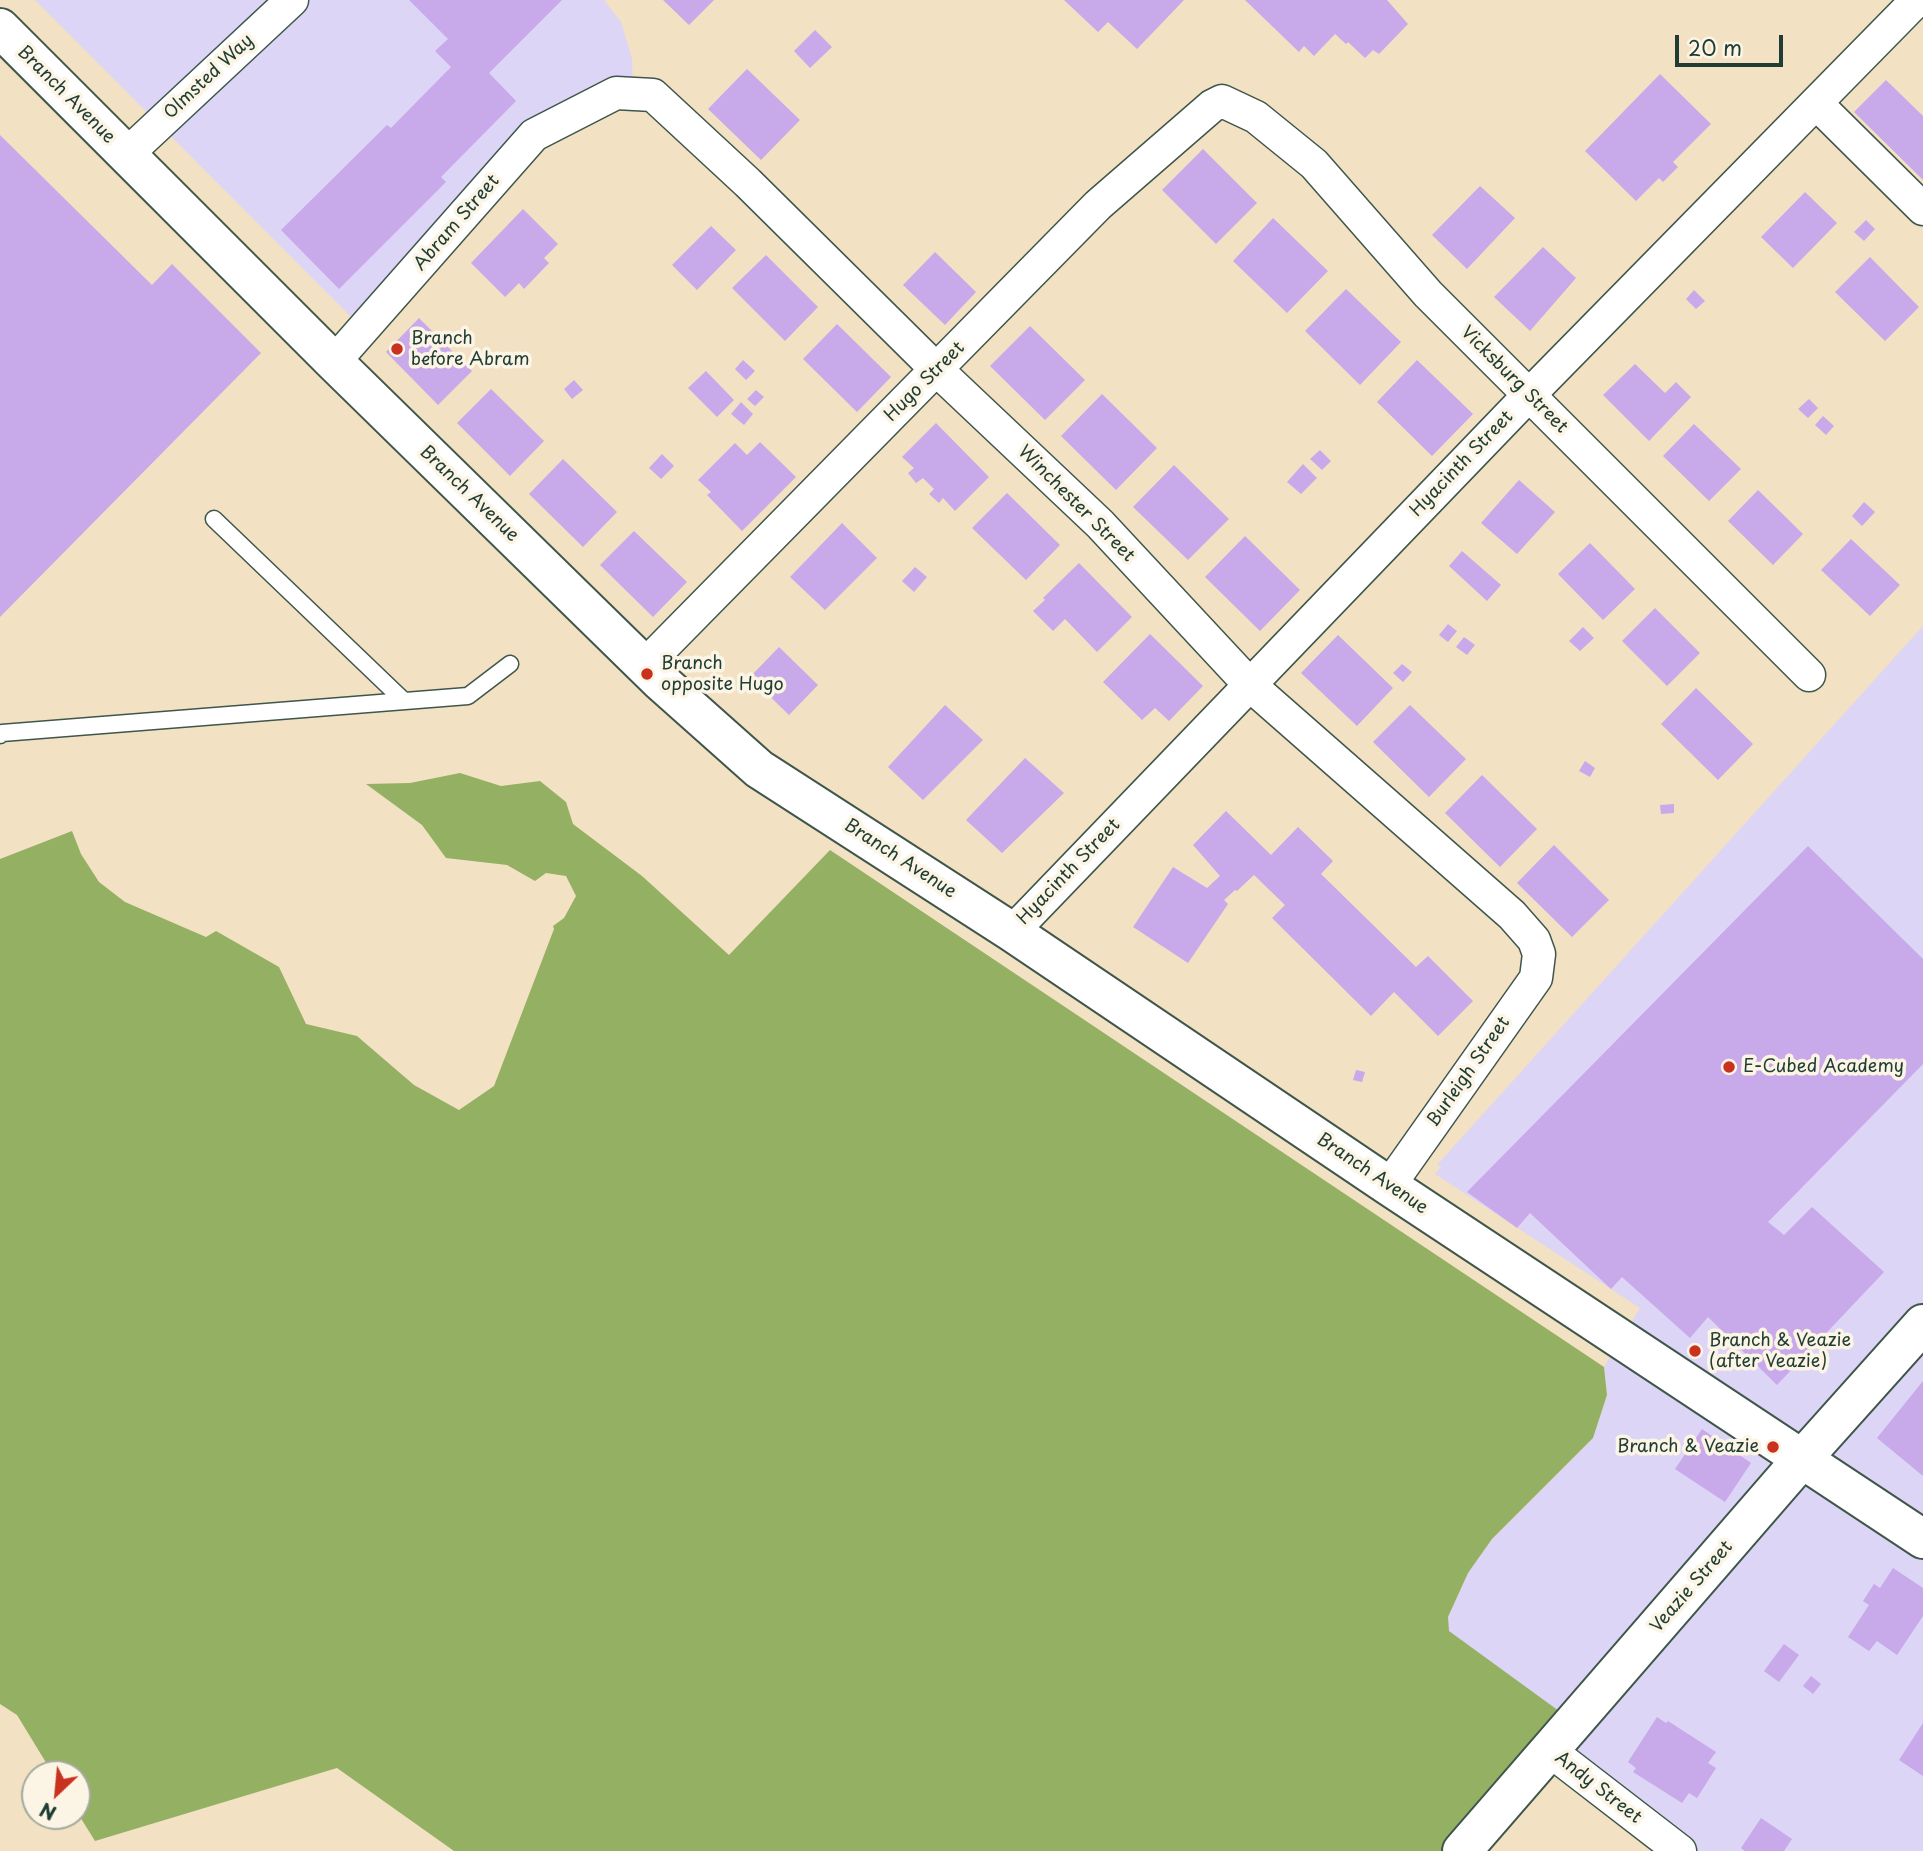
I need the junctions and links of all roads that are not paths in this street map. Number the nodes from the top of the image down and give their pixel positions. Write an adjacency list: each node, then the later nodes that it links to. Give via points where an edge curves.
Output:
1 (292, 0): 7 (street, Olmsted Way)
2 (1917, 0): 5 (street, Hyacinth Street)
3 (0, 28): 7 (main road, Branch Avenue)
4 (595, 103): 9 (street, Abram Street, via 534,135); 10 (street, Winchester Street, via 616,93 653,95)
5 (1816, 103): 8 (street); 11 (street, Hyacinth Street)
6 (1212, 106): 10 (street, Hugo Street, via 1098,205); 11 (street, Vicksburg Street, via 1222,101 1256,117 1314,164 1427,294)
7 (126, 155): 9 (main road, Branch Avenue)
8 (1923, 209)
9 (334, 362): 14 (main road, Branch Avenue)
10 (937, 370): 14 (street, Hugo Street); 16 (street, Winchester Street, via 1100,524)
11 (1529, 395): 15 (street, Vicksburg Street); 16 (street, Hyacinth Street)
12 (214, 519): 17 (lane)
13 (510, 664): 17 (lane, via 468,696)
14 (645, 665): 19 (main road, Branch Avenue, via 759,769)
15 (1809, 676)
16 (1250, 685): 19 (street, Hyacinth Street); 20 (street, Winchester Street, via 1512,915 1534,940)
17 (404, 701): 18 (lane)
18 (0, 735)
19 (1012, 932): 21 (main road, Branch Avenue)
20 (1539, 954): 21 (street, Burleigh Street, via 1536,978)
21 (1389, 1186): 23 (main road, Branch Avenue)
22 (1923, 1324): 23 (main road, Veazie Street)
23 (1802, 1459): 24 (main road, Branch Avenue); 25 (main road, Veazie Street)
24 (1923, 1539)
25 (1549, 1750): 26 (main road, Veazie Street); 27 (street, Andy Street)
26 (1462, 1851)
27 (1680, 1851)

